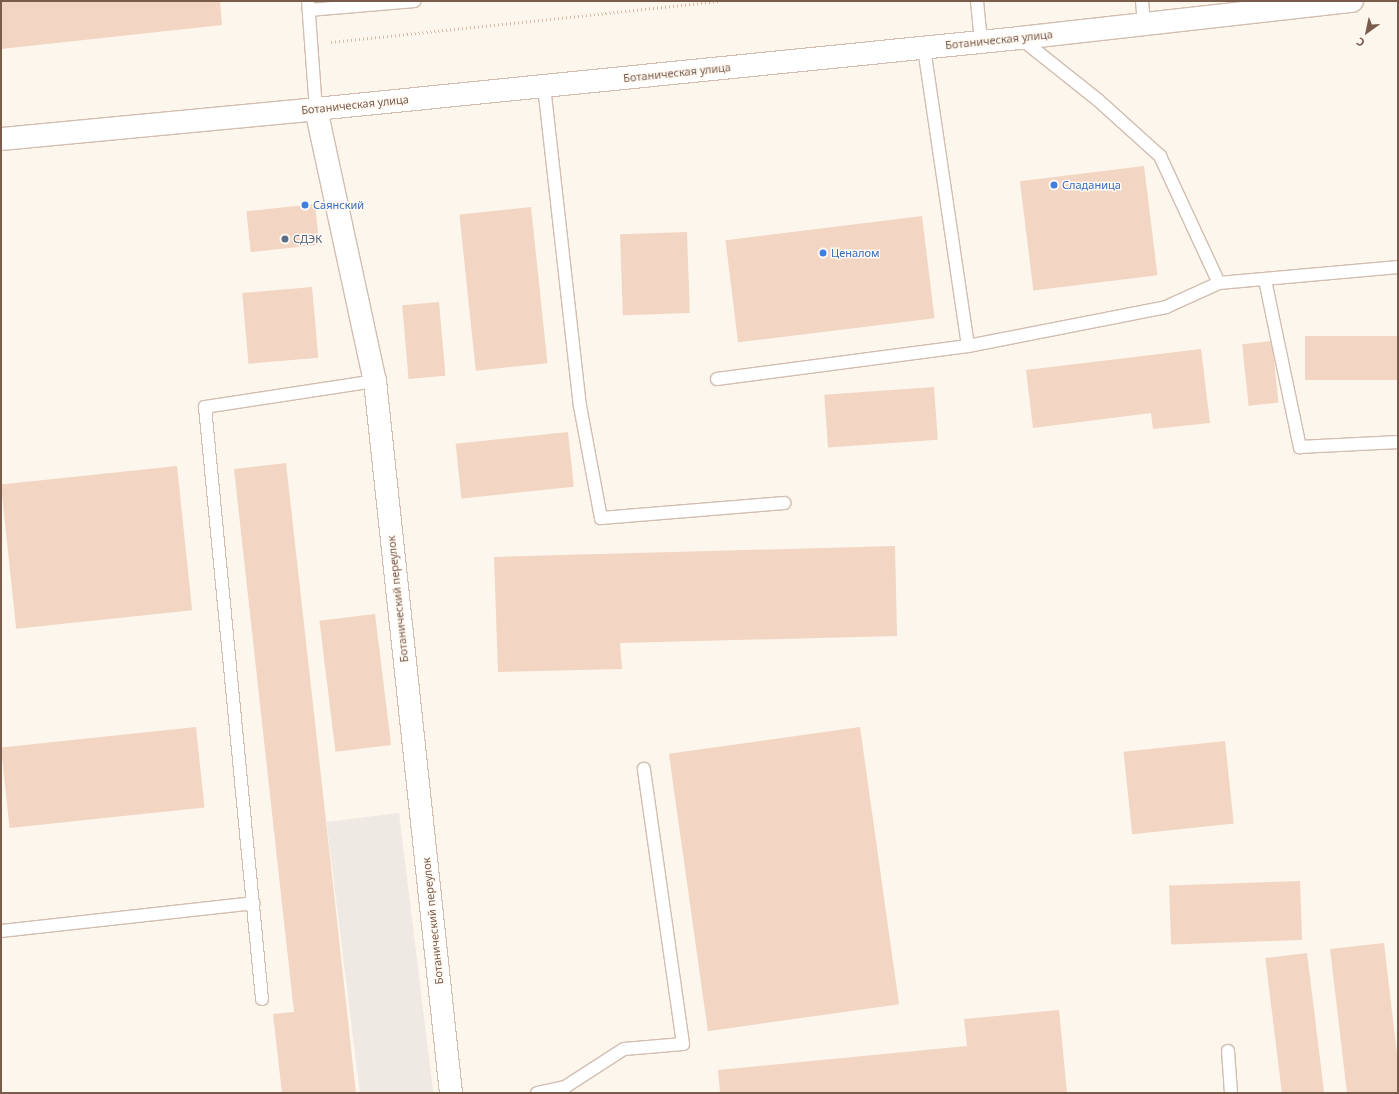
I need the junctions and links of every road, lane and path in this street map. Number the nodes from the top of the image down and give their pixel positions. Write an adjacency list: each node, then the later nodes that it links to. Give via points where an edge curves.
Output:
1 (415, 1): 6 (lane)
2 (718, 1): 10 (path)
3 (977, 1): 9 (lane)
4 (1142, 1): 7 (lane)
5 (1352, 1): 7 (street, Ботаническая улица)
6 (308, 6): 10 (lane)
7 (1144, 26): 8 (street, Ботаническая улица)
8 (1020, 38): 9 (street, Ботаническая улица); 17 (lane, via 1098,100 1160,156)
9 (981, 42): 11 (street, Ботаническая улица)
10 (311, 44): 13 (lane)
11 (924, 48): 12 (street, Ботаническая улица); 18 (lane)
12 (544, 86): 13 (street, Ботаническая улица); 22 (lane, via 580,406 601,518)
13 (316, 109): 14 (street, Ботаническая улица); 20 (street, Ботанический переулок)
14 (1, 139)
15 (1398, 267): 16 (lane)
16 (1265, 280): 17 (lane); 21 (lane, via 1300,447)
17 (1219, 283): 18 (lane, via 1166,307)
18 (968, 346): 19 (lane)
19 (717, 379)
20 (375, 381): 24 (lane, via 205,407); 28 (street, Ботанический переулок)
21 (1398, 442)
22 (784, 503)
23 (644, 769): 29 (lane, via 683,1044 624,1049 565,1087)
24 (253, 903): 25 (lane); 26 (lane)
25 (1, 931)
26 (262, 999)
27 (1228, 1051): 30 (lane)
28 (452, 1093)
29 (537, 1093)
30 (1231, 1093)

